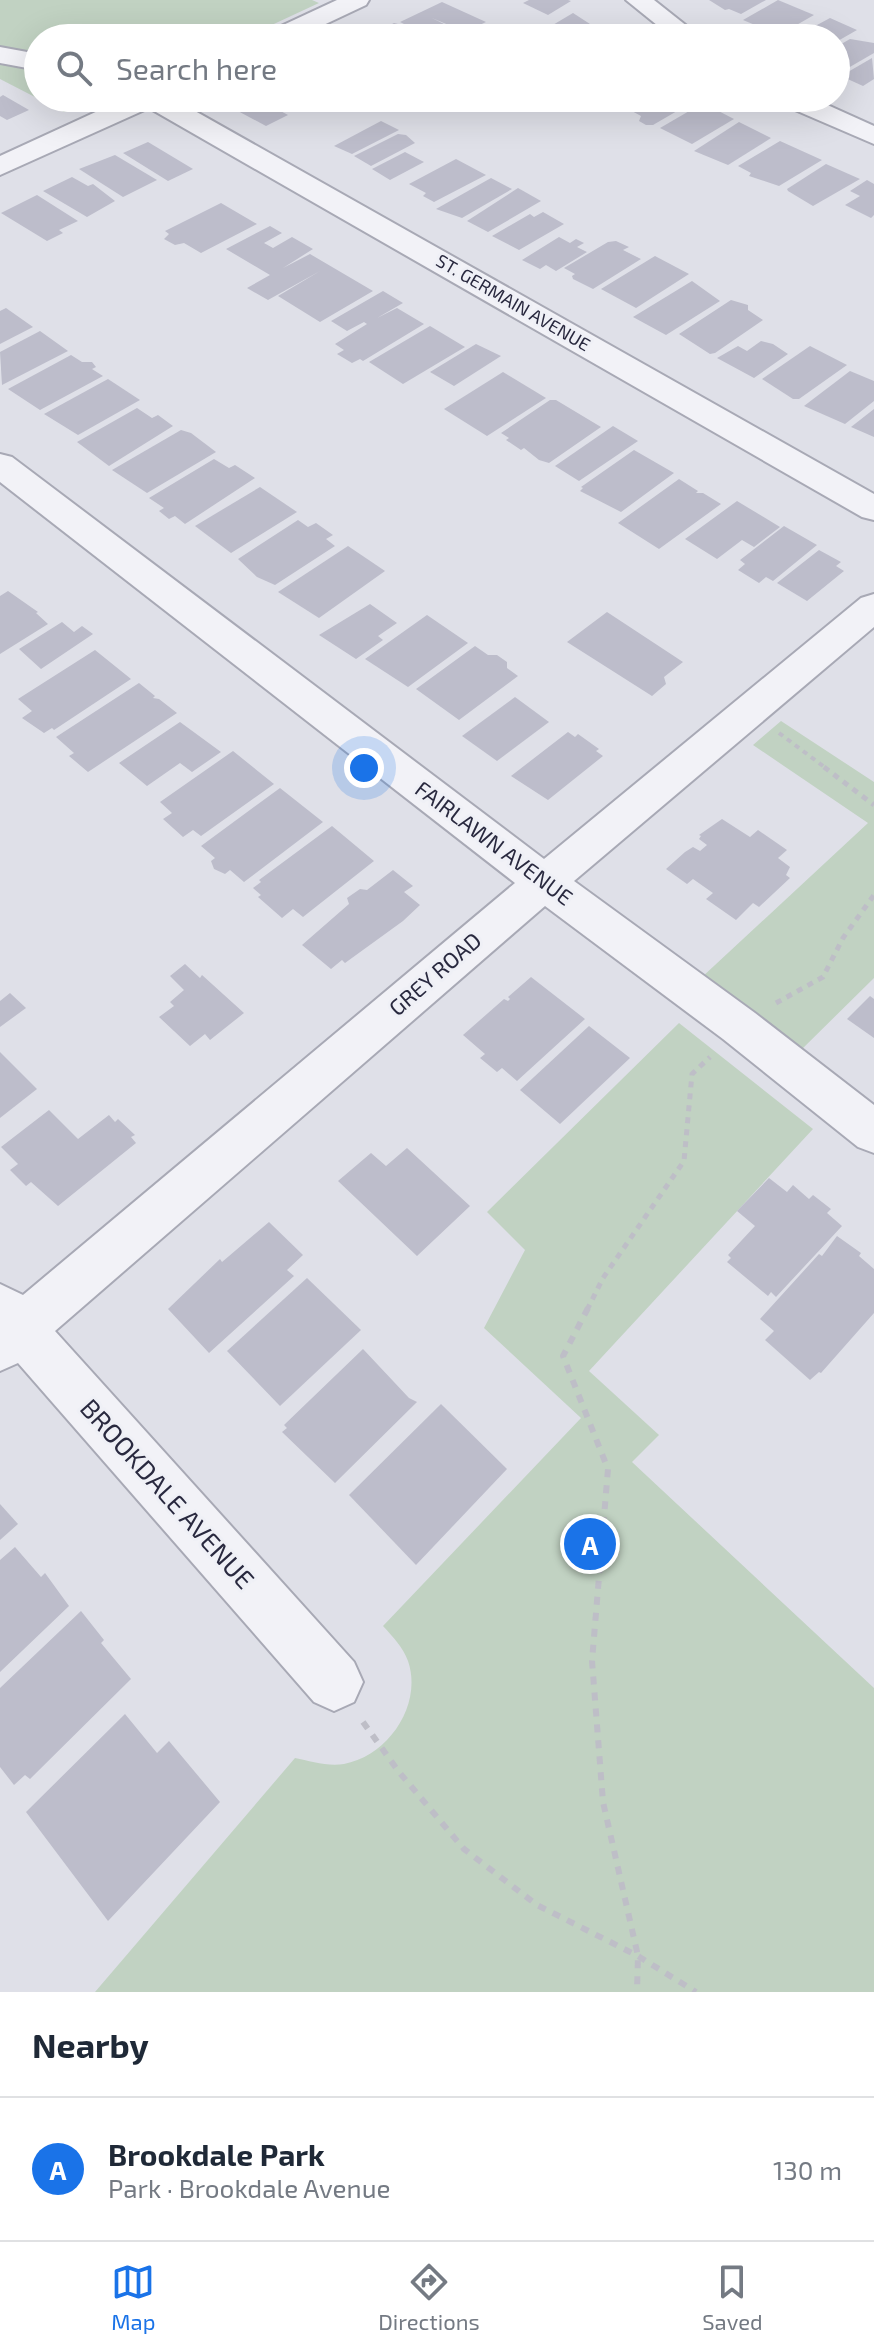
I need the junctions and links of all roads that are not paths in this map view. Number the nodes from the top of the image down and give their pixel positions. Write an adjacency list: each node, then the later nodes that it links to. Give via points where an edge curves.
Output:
1 (357, 0): 4 (street)
2 (638, 0): 6 (street)
3 (288, 5): 4 (street)
4 (316, 18): 5 (street)
5 (304, 24)
6 (670, 24)
7 (0, 55): 8 (street)
8 (24, 59)
9 (120, 112): 13 (street)
10 (175, 112): 15 (street, ST. GERMAIN AVENUE)
11 (821, 112): 12 (street)
12 (874, 136)
13 (0, 167)
14 (0, 465): 17 (street, FAIRLAWN AVENUE)
15 (874, 509)
16 (874, 607): 17 (street, GREY ROAD)
17 (544, 882): 18 (street, FAIRLAWN AVENUE); 19 (street, GREY ROAD)
18 (874, 1132)
19 (7, 1327): 20 (street, BROOKDALE AVENUE)
20 (334, 1682)

